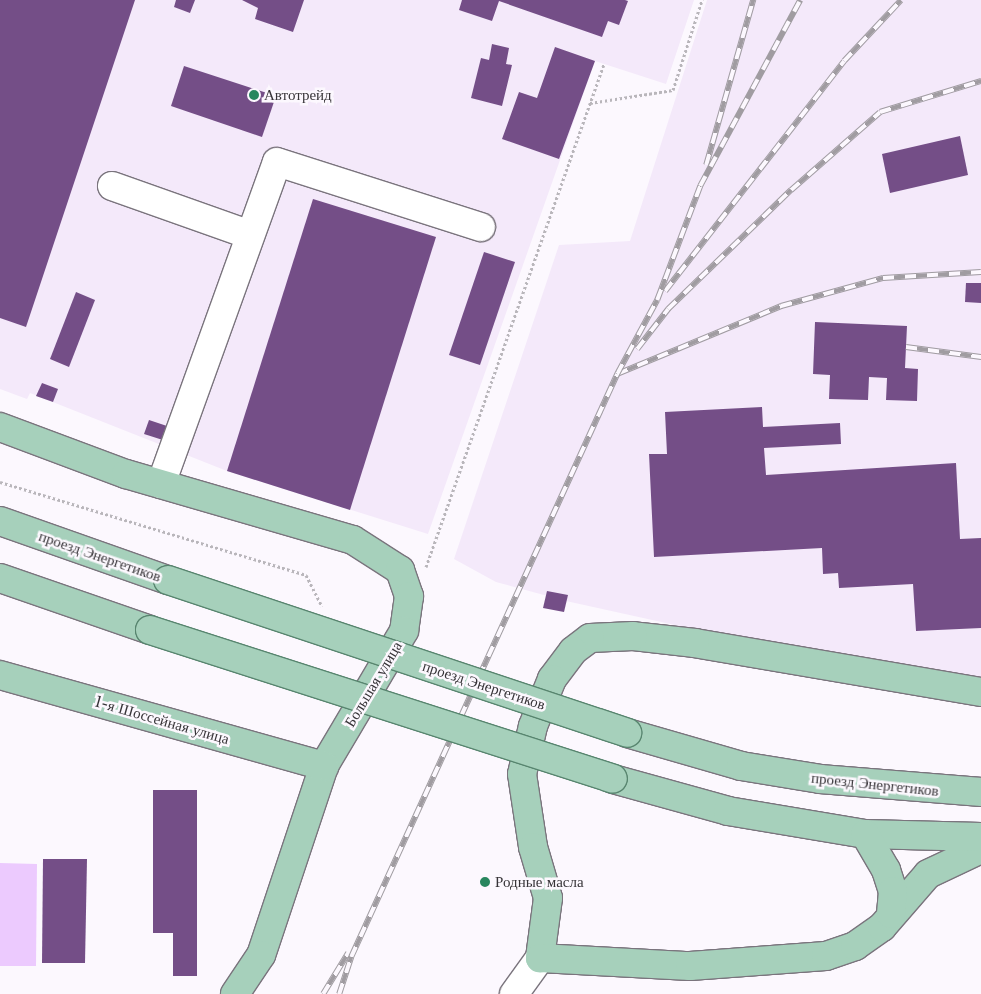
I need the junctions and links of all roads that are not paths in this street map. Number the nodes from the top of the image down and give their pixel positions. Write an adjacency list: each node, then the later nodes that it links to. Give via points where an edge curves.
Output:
1 (112, 186): 3 (street)
2 (481, 227): 3 (street, via 277,162)
3 (250, 235): 5 (street)
4 (0, 427): 5 (main road, Большая улица)
5 (162, 484): 10 (main road, Большая улица, via 353,540 400,570 409,596 404,631)
6 (0, 521): 11 (main road, проезд Энергетиков, bridge, via 627,733 742,766 820,779)
7 (0, 578): 12 (main road, bridge, via 150,630 613,779 728,811)
8 (0, 675): 10 (main road, 1-я Шоссейная улица)
9 (981, 692): 16 (main road, via 695,643 633,636 590,638 573,651 552,679 533,726 522,774 533,847 548,898)
10 (324, 766): 17 (main road, Большая улица, via 261,955)
11 (981, 792)
12 (865, 834): 13 (main road); 15 (main road, via 886,870 892,891)
13 (981, 837)
14 (981, 849): 15 (main road, via 928,874)
15 (891, 914): 16 (main road, via 882,927 855,946 826,956 690,966)
16 (540, 958): 18 (street)
17 (235, 994)
18 (514, 994)

